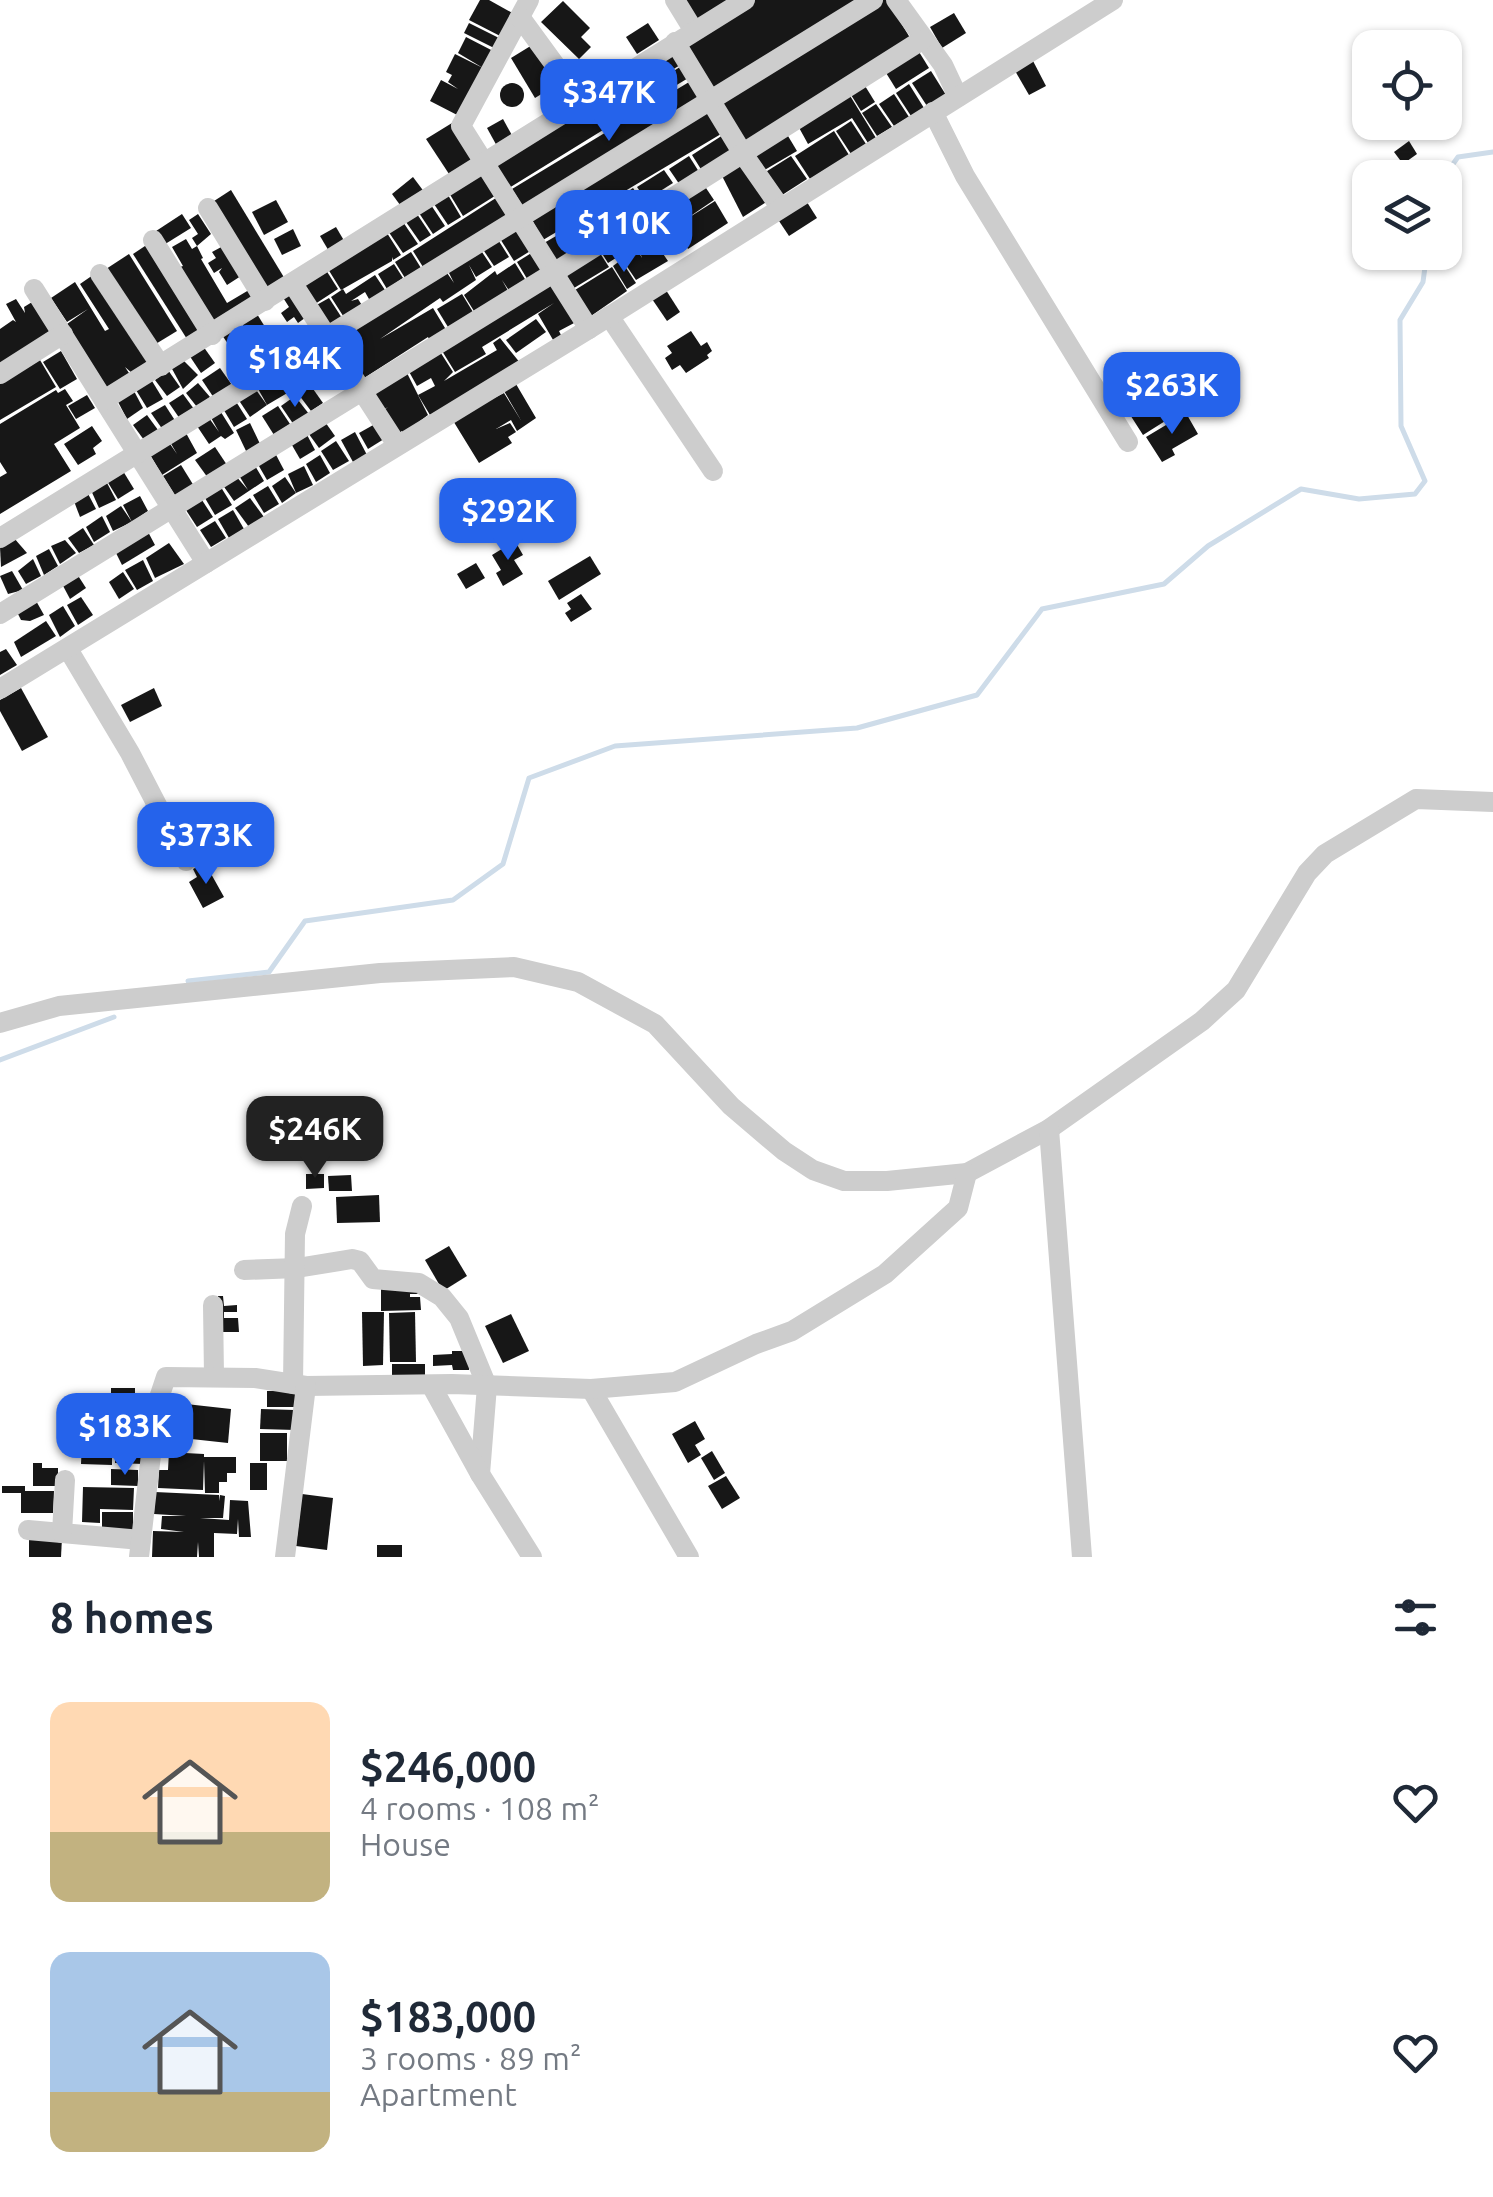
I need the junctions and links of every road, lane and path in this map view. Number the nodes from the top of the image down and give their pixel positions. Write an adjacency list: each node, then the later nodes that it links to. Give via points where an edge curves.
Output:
1 (675, 0): 7 (street)
2 (745, 0): 7 (street)
3 (873, 0): 11 (street)
4 (896, 0): 8 (street)
5 (1113, 0): 10 (street)
6 (525, 9): 12 (street); 15 (street, via 461,126)
7 (694, 31): 9 (street)
8 (922, 40): 10 (street); 14 (street)
9 (675, 42): 11 (street); 12 (street)
10 (958, 97): 13 (street)
11 (710, 100): 14 (street); 18 (street)
12 (582, 102): 15 (street)
13 (933, 112): 16 (street); 34 (street, via 965,176)
14 (743, 154): 16 (street); 20 (street)
15 (486, 164): 18 (street); 22 (street)
16 (780, 207): 25 (street)
17 (208, 208): 24 (street)
18 (521, 219): 20 (street); 29 (street)
19 (153, 240): 28 (street)
20 (555, 272): 26 (street); 32 (street)
21 (100, 274): 30 (street)
22 (293, 284): 24 (street); 29 (street)
23 (34, 288): 27 (street)
24 (265, 300): 28 (street)
25 (609, 316): 26 (street); 37 (street)
26 (590, 329): 35 (street)
27 (63, 334): 31 (street); 33 (street)
28 (212, 335): 30 (street)
29 (326, 339): 32 (street); 36 (street)
30 (161, 366): 33 (street)
31 (0, 374)
32 (360, 390): 35 (street); 38 (street)
33 (104, 400): 36 (street)
34 (1128, 442)
35 (398, 445): 40 (street)
36 (137, 454): 38 (street); 39 (street)
37 (713, 471)
38 (170, 508): 40 (street); 41 (street)
39 (0, 538)
40 (206, 563): 42 (street)
41 (0, 614)
42 (68, 650): 43 (street); 45 (street)
43 (0, 690)
44 (1493, 802): 47 (street, via 1416,799 1325,854 1236,990)
45 (186, 861)
46 (0, 1023): 48 (street, via 76,1004 514,967 578,982 655,1024 731,1106 813,1170 844,1181 887,1182)
47 (1048, 1129): 48 (street); 66 (street)
48 (967, 1173): 57 (street, via 958,1208 924,1242 792,1332 675,1382)
49 (302, 1206): 50 (street)
50 (297, 1268): 51 (street); 54 (street); 56 (street, via 352,1259 372,1280 419,1283 442,1297 459,1318)
51 (244, 1270)
52 (213, 1304): 53 (street)
53 (214, 1376): 54 (street); 62 (street, via 163,1381)
54 (300, 1385): 55 (street); 63 (street)
55 (431, 1385): 56 (street); 58 (street)
56 (487, 1386): 57 (street); 58 (street)
57 (591, 1388): 65 (street)
58 (480, 1474): 64 (street)
59 (65, 1480): 61 (street)
60 (28, 1530): 61 (street)
61 (62, 1533): 62 (street)
62 (140, 1548)
63 (285, 1557)
64 (532, 1557)
65 (689, 1557)
66 (1082, 1557)

